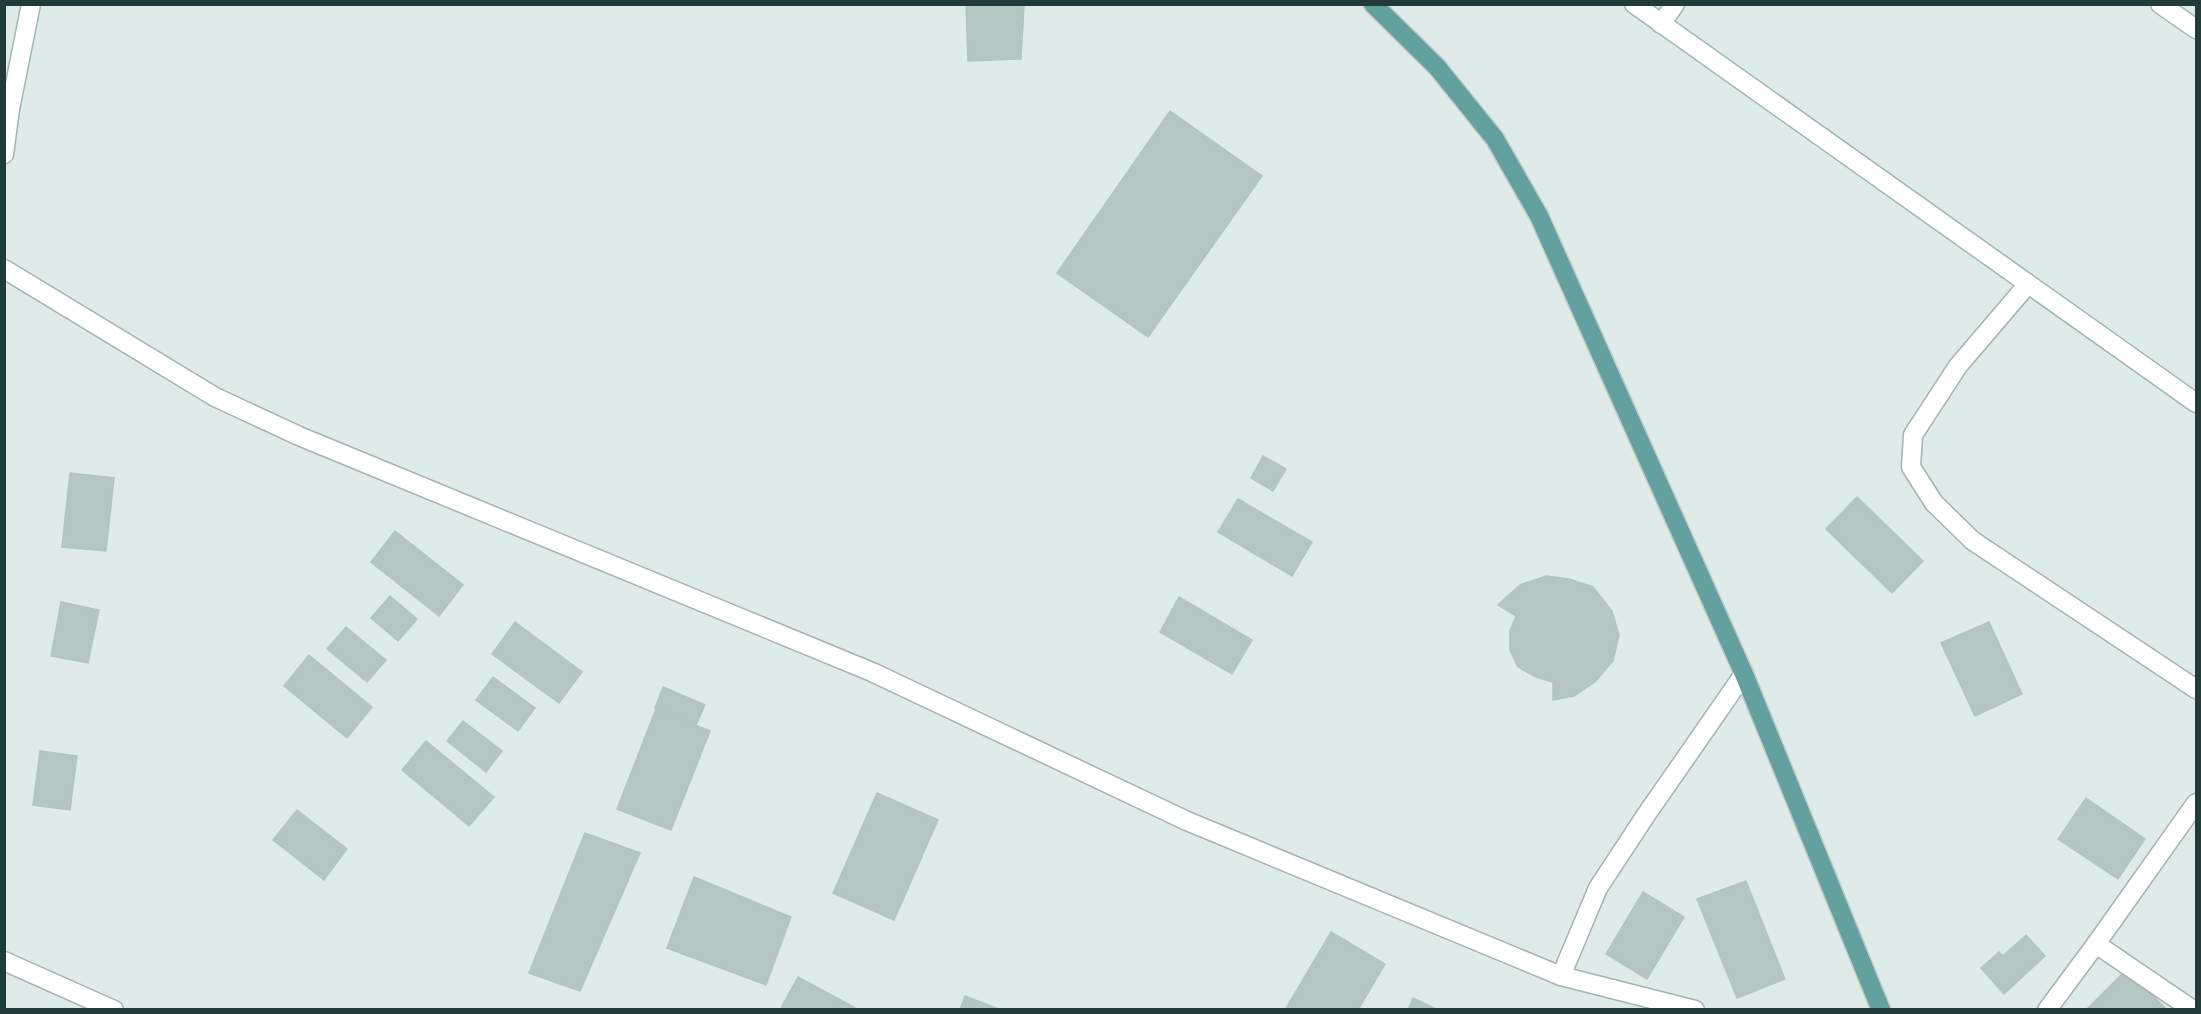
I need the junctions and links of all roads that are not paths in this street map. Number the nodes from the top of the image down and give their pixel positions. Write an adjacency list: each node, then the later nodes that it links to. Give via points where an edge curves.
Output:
1 (32, 4): 8 (street)
2 (1373, 4): 13 (main road, via 1437,67 1495,139 1539,216)
3 (1634, 4): 6 (street)
4 (1675, 4): 6 (street)
5 (2160, 4): 7 (street)
6 (1660, 24): 11 (street)
7 (2196, 29)
8 (7, 112): 9 (street)
9 (4, 154)
10 (4, 269): 18 (street, via 215,397 872,672 1187,821)
11 (2028, 284): 12 (street); 14 (street, via 1958,366 1913,435 1911,466 1934,503 1973,541)
12 (2196, 403)
13 (1744, 674): 18 (street, via 1598,888); 21 (main road)
14 (2196, 689)
15 (2196, 803): 16 (street)
16 (2096, 944): 22 (street); 23 (street)
17 (4, 961): 19 (street)
18 (1560, 976): 20 (street)
19 (114, 1010)
20 (1695, 1010)
21 (1881, 1010)
22 (2047, 1010)
23 (2193, 1010)

